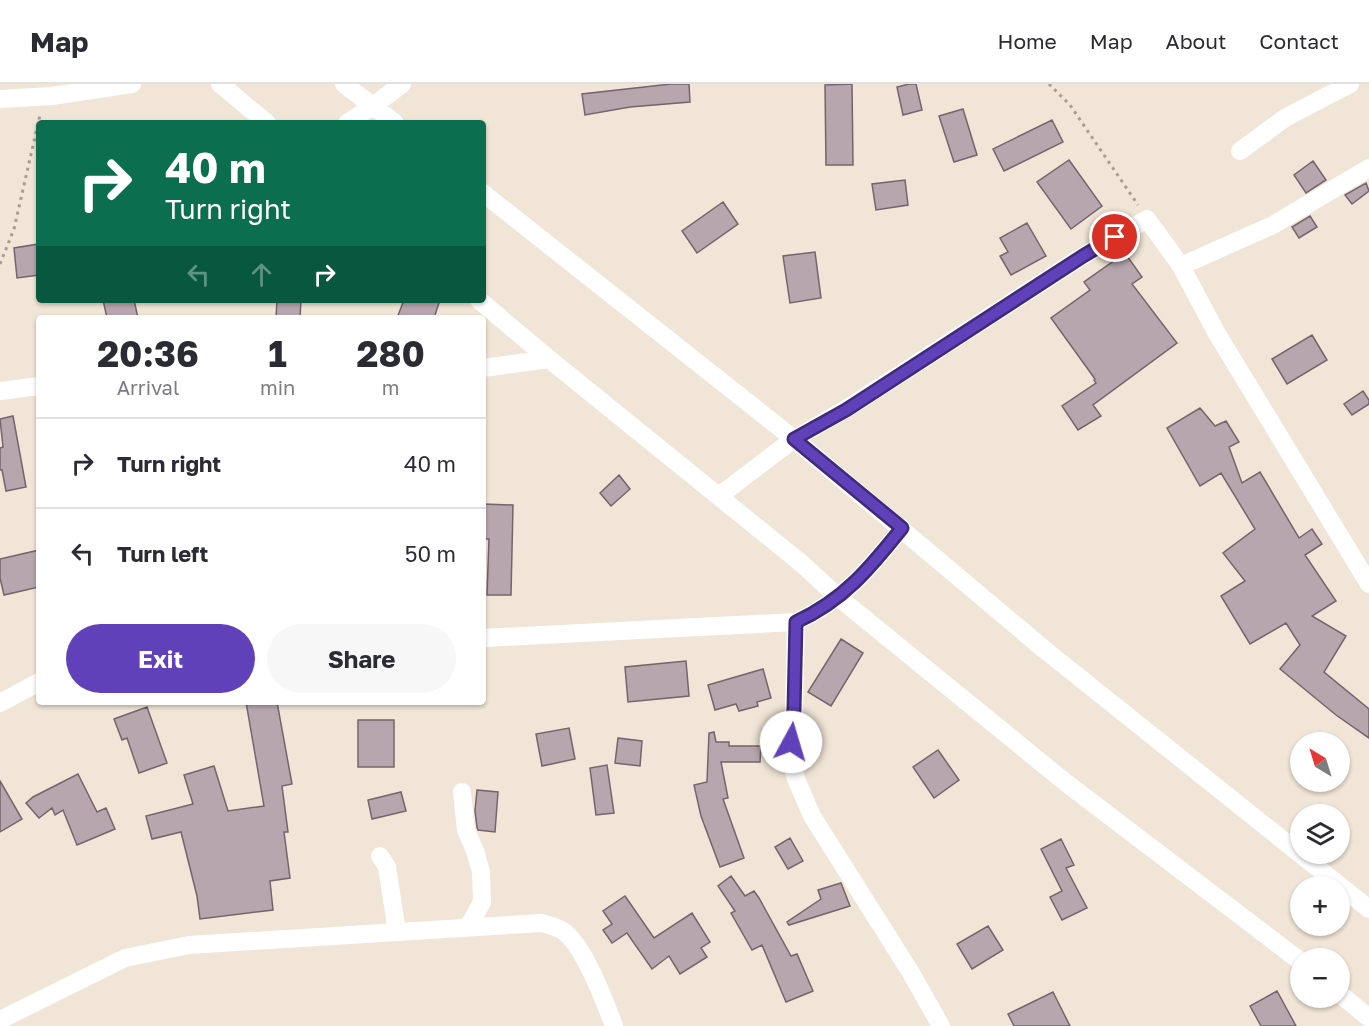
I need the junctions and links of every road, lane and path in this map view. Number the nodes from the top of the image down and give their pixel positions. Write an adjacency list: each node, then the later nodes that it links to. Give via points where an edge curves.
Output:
1 (67, 84): 8 (street)
2 (132, 84): 8 (street)
3 (220, 84): 12 (street)
4 (344, 84): 10 (street)
5 (402, 84): 10 (street)
6 (1049, 84): 19 (path, via 1070,105)
7 (1350, 84): 16 (street, via 1285,118)
8 (52, 96): 9 (street); 11 (path)
9 (0, 99)
10 (373, 106): 13 (street); 14 (street)
11 (39, 120)
12 (263, 120)
13 (352, 120)
14 (391, 120)
15 (36, 133): 20 (path, via 14,229)
16 (1240, 151)
17 (1369, 168): 21 (street, via 1273,225)
18 (486, 195): 27 (street)
19 (1148, 219): 21 (street); 27 (street)
20 (0, 264)
21 (1181, 266): 30 (street, via 1216,332)
22 (482, 303): 23 (street)
23 (549, 359): 24 (street); 28 (street)
24 (486, 368)
25 (36, 386): 26 (street)
26 (0, 391)
27 (794, 439): 28 (street); 29 (street)
28 (718, 496): 31 (street)
29 (902, 528): 31 (street, via 869,570); 38 (street, via 1045,650)
30 (1369, 584)
31 (838, 597): 32 (street); 41 (street, via 1065,782)
32 (796, 622): 33 (street); 46 (street, via 791,742 796,779 812,816)
33 (486, 638)
34 (36, 684): 35 (street)
35 (0, 703)
36 (462, 792): 39 (street, via 466,830 481,872 482,902)
37 (380, 856): 40 (street, via 387,867)
38 (1369, 909)
39 (468, 927): 40 (street); 45 (street, via 541,923 565,932 598,983)
40 (397, 932): 44 (street, via 189,945 125,958)
41 (1290, 954)
42 (1350, 1002): 43 (street)
43 (1369, 1018)
44 (0, 1020)
45 (614, 1026)
46 (941, 1026)

